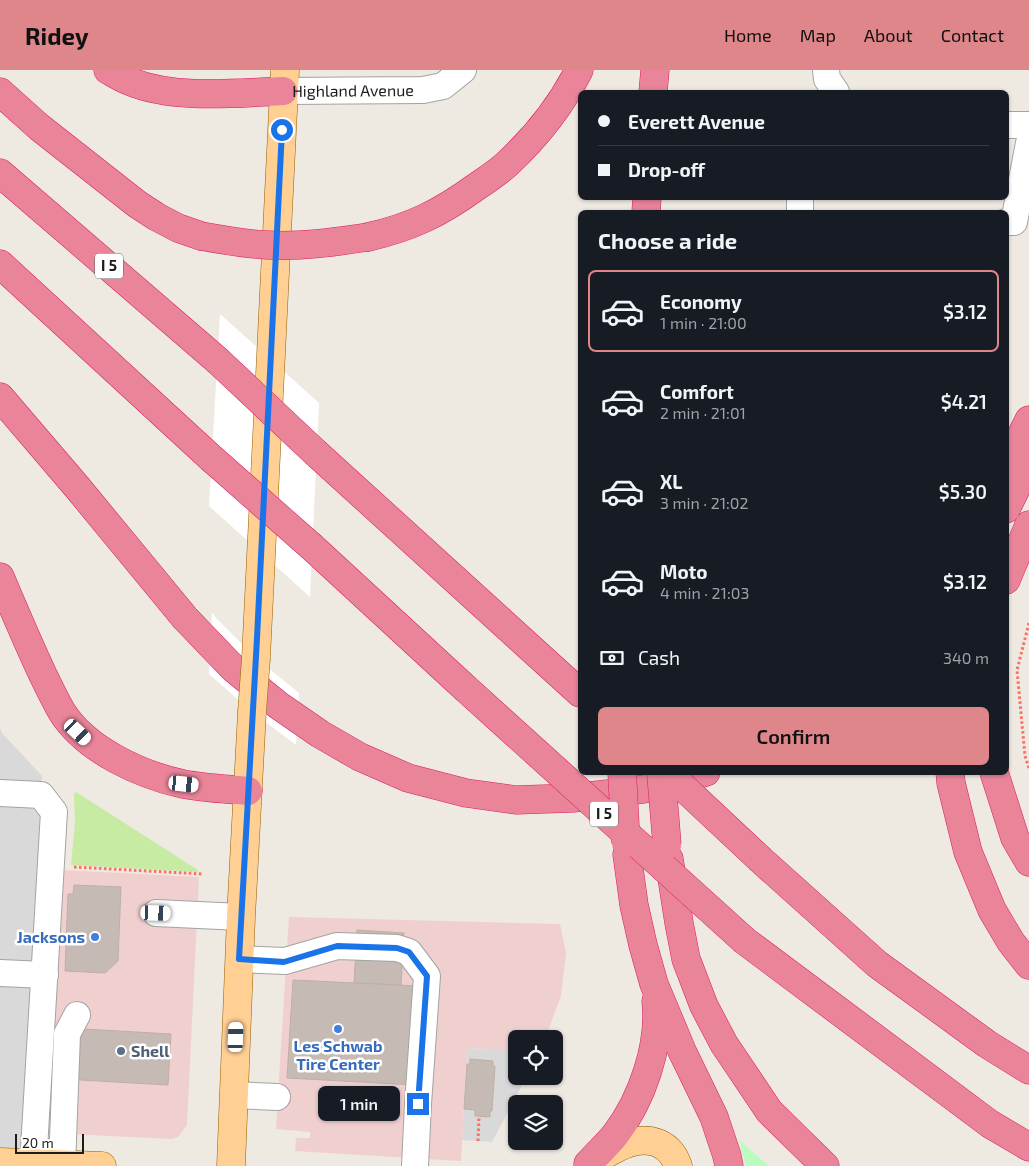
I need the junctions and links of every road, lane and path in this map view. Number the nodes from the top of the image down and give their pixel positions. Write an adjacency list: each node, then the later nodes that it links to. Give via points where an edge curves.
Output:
1 (108, 70): 5 (highway, via 152,88 184,93 229,93)
2 (463, 70): 5 (street, Highland Avenue, via 443,86 423,90)
3 (579, 70): 7 (highway, bridge, via 553,114 533,138 506,165 451,205 392,232 331,242 269,245 201,236 157,217 39,127)
4 (655, 70): 6 (highway)
5 (284, 80): 31 (main road, bridge)
6 (653, 90)
7 (0, 92)
8 (1009, 125): 9 (street)
9 (1029, 125)
10 (1029, 143): 12 (street, via 1014,222)
11 (0, 172): 23 (highway, I 5, bridge, via 217,360)
12 (1009, 222)
13 (0, 264): 49 (highway, I 5, bridge, via 745,941 990,1124)
14 (0, 397): 28 (highway, via 185,618 233,668 278,705 360,757 408,778 466,793 516,800 624,792 658,787)
15 (1029, 420): 16 (highway)
16 (1009, 460)
17 (1029, 462): 18 (highway)
18 (1009, 503)
19 (1029, 525): 20 (highway)
20 (1009, 573)
21 (0, 577): 31 (highway, via 62,713 92,745 116,760 150,774 184,784)
22 (1029, 623): 24 (path, via 1017,670 1025,756)
23 (578, 691)
24 (1029, 768)
25 (622, 775): 42 (highway, bridge, via 627,854 636,914)
26 (661, 775): 59 (highway, bridge, via 667,845 679,923 686,959 704,1006 724,1044 769,1111)
27 (669, 775): 44 (highway, bridge, via 877,964 987,1044)
28 (696, 775)
29 (951, 775): 39 (highway, via 968,852 988,902 1011,942)
30 (995, 775): 33 (highway, via 1015,838)
31 (248, 791): 37 (main road)
32 (0, 793): 41 (street, via 41,795 54,812)
33 (1029, 862)
34 (68, 867): 35 (path)
35 (203, 874)
36 (156, 913): 37 (street)
37 (241, 917): 38 (main road)
38 (239, 959): 45 (main road); 56 (street, via 284,962 337,946 397,948 409,952 427,976)
39 (1029, 965)
40 (0, 973): 41 (street)
41 (45, 974): 51 (street)
42 (654, 984): 53 (highway, via 658,1015 650,1063 642,1085 629,1114 614,1136); 58 (highway, via 714,1116)
43 (77, 1015): 52 (street, via 67,1034)
44 (1029, 1070)
45 (234, 1095): 46 (street); 55 (main road)
46 (277, 1097)
47 (479, 1116): 48 (path)
48 (478, 1141)
49 (1029, 1146)
50 (0, 1162): 51 (main road)
51 (33, 1164): 52 (main road)
52 (62, 1165): 54 (main road)
53 (586, 1165): 57 (main road, via 620,1146 649,1140 665,1146)
54 (102, 1166)
55 (230, 1166)
56 (415, 1166)
57 (678, 1166)
58 (729, 1166)
59 (825, 1166)

